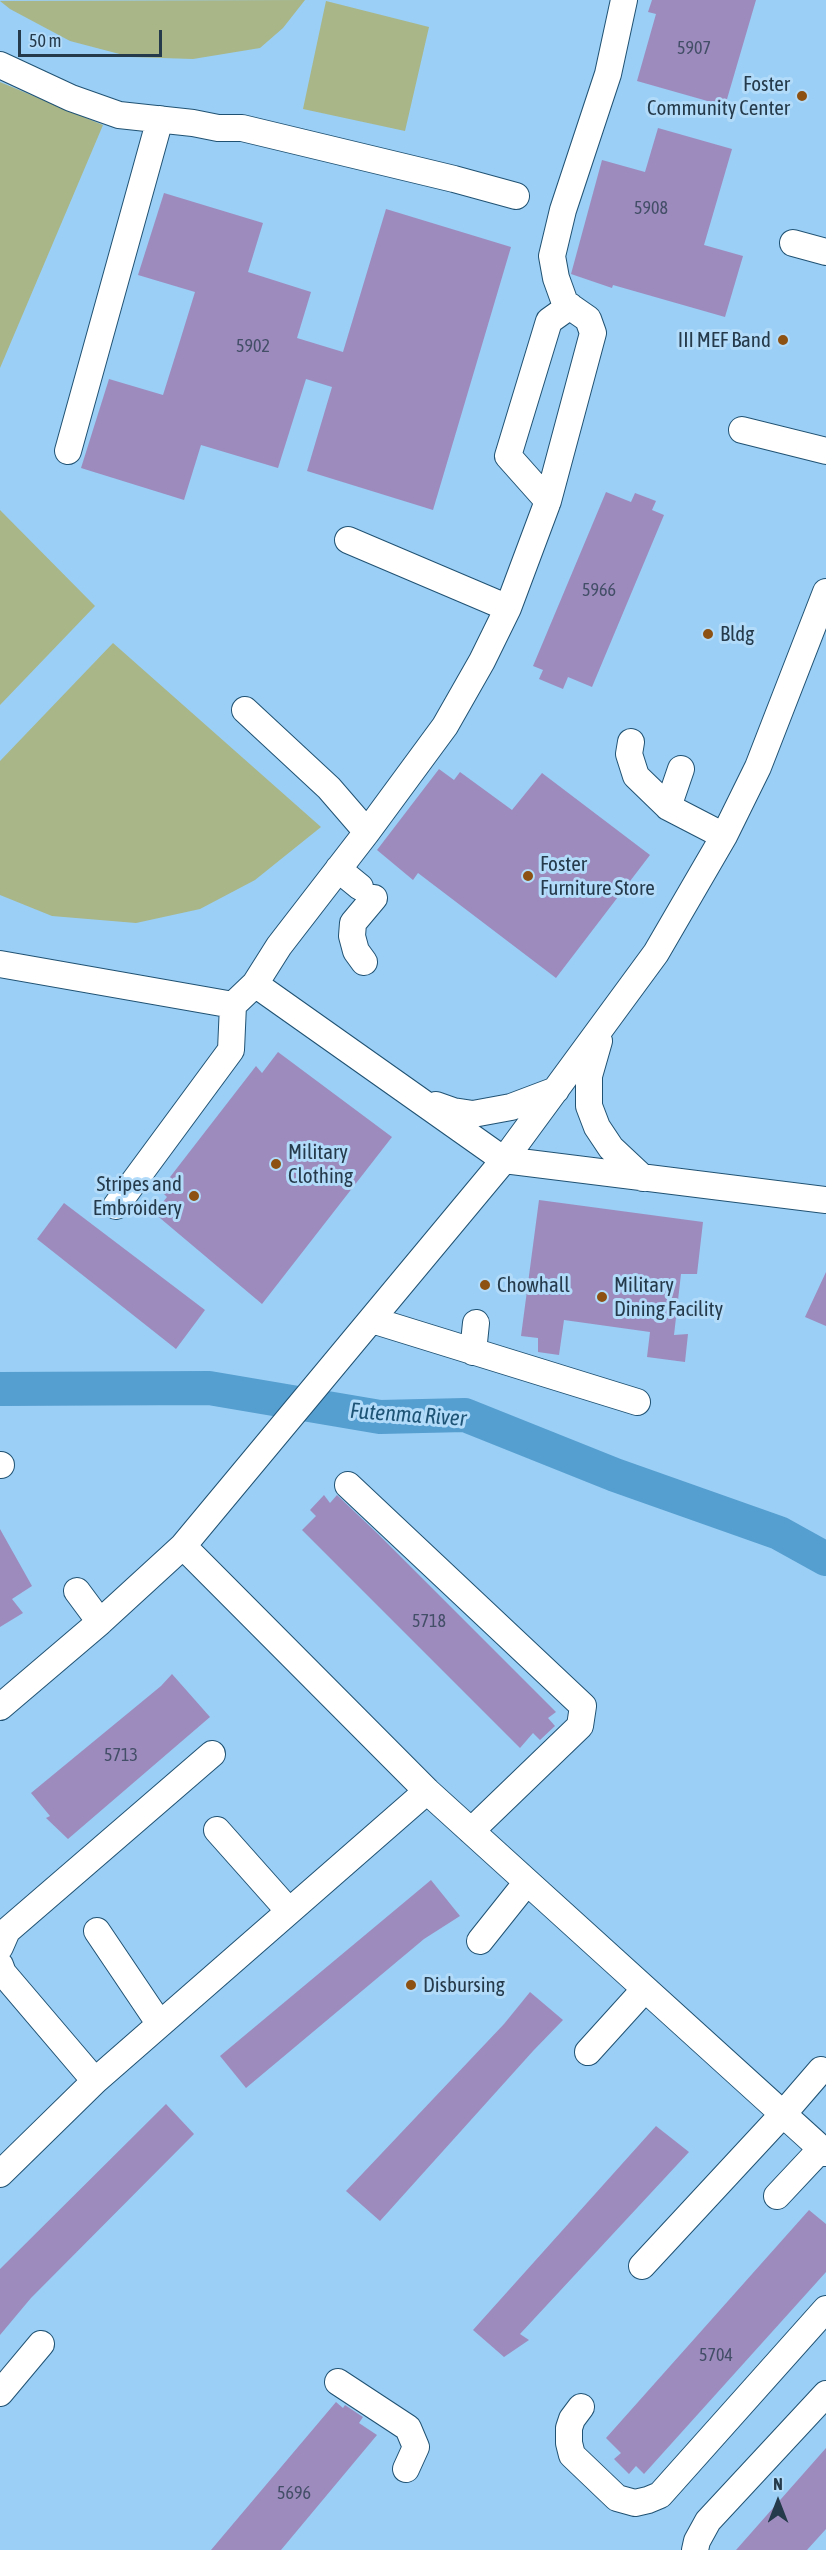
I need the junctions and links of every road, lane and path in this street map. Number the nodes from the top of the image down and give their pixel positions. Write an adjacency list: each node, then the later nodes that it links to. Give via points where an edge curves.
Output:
1 (624, 0): 7 (lane, via 608,74 555,238 552,256 556,278 565,303)
2 (0, 65): 3 (lane, via 119,115)
3 (160, 119): 4 (lane, via 242,128); 10 (lane)
4 (516, 196)
5 (793, 243): 6 (lane)
6 (826, 252)
7 (570, 306): 11 (lane, via 588,318 593,333); 11 (lane, via 549,321 508,456)
8 (742, 430): 9 (lane)
9 (826, 451)
10 (68, 452)
11 (548, 501): 14 (lane)
12 (348, 540): 14 (lane)
13 (826, 592): 20 (lane, via 758,767)
14 (508, 608): 19 (lane, via 445,726)
15 (245, 710): 19 (lane, via 329,788)
16 (631, 741): 18 (lane, via 629,754 636,777)
17 (681, 770): 18 (lane)
18 (668, 807): 20 (lane)
19 (367, 832): 21 (lane)
20 (724, 836): 26 (lane, via 656,953)
21 (338, 869): 22 (lane, via 367,892 353,923 352,936); 24 (lane)
22 (364, 962)
23 (0, 964): 25 (lane)
24 (255, 984): 25 (lane); 28 (lane)
25 (233, 1005): 32 (lane, via 231,1050)
26 (604, 1024): 27 (lane); 30 (lane, via 589,1076 589,1106 611,1148)
27 (556, 1090): 28 (lane, via 511,1107 473,1114); 29 (lane)
28 (418, 1099): 29 (lane)
29 (504, 1160): 30 (lane); 33 (lane)
30 (644, 1178): 31 (lane)
31 (826, 1200)
32 (116, 1206)
33 (372, 1320): 35 (lane); 38 (lane)
34 (476, 1323): 35 (lane)
35 (473, 1352): 36 (lane)
36 (637, 1402)
37 (348, 1485): 45 (lane, via 583,1706 580,1726)
38 (183, 1546): 40 (lane); 43 (lane)
39 (77, 1591): 40 (lane)
40 (100, 1622): 41 (lane)
41 (0, 1707)
42 (212, 1754): 50 (lane, via 7,1931)
43 (427, 1791): 45 (lane); 47 (lane)
44 (217, 1830): 47 (lane)
45 (471, 1832): 46 (lane)
46 (526, 1882): 49 (lane); 52 (lane)
47 (289, 1911): 53 (lane)
48 (97, 1931): 53 (lane)
49 (480, 1941)
50 (0, 1947)
51 (0, 1965): 56 (lane)
52 (645, 1989): 54 (lane); 57 (lane)
53 (159, 2023): 56 (lane)
54 (588, 2052)
55 (821, 2070): 57 (lane)
56 (95, 2081): 59 (lane)
57 (783, 2114): 58 (lane); 61 (lane)
58 (824, 2151): 60 (lane)
59 (0, 2174)
60 (777, 2196)
61 (642, 2266)
62 (826, 2309): 67 (lane, via 660,2495 648,2500 635,2504 617,2498 572,2455 569,2428)
63 (41, 2344): 65 (lane)
64 (338, 2382): 68 (lane, via 408,2428 416,2447)
65 (0, 2392)
66 (826, 2394): 69 (lane, via 708,2521)
67 (581, 2407)
68 (406, 2469)
69 (695, 2550)

